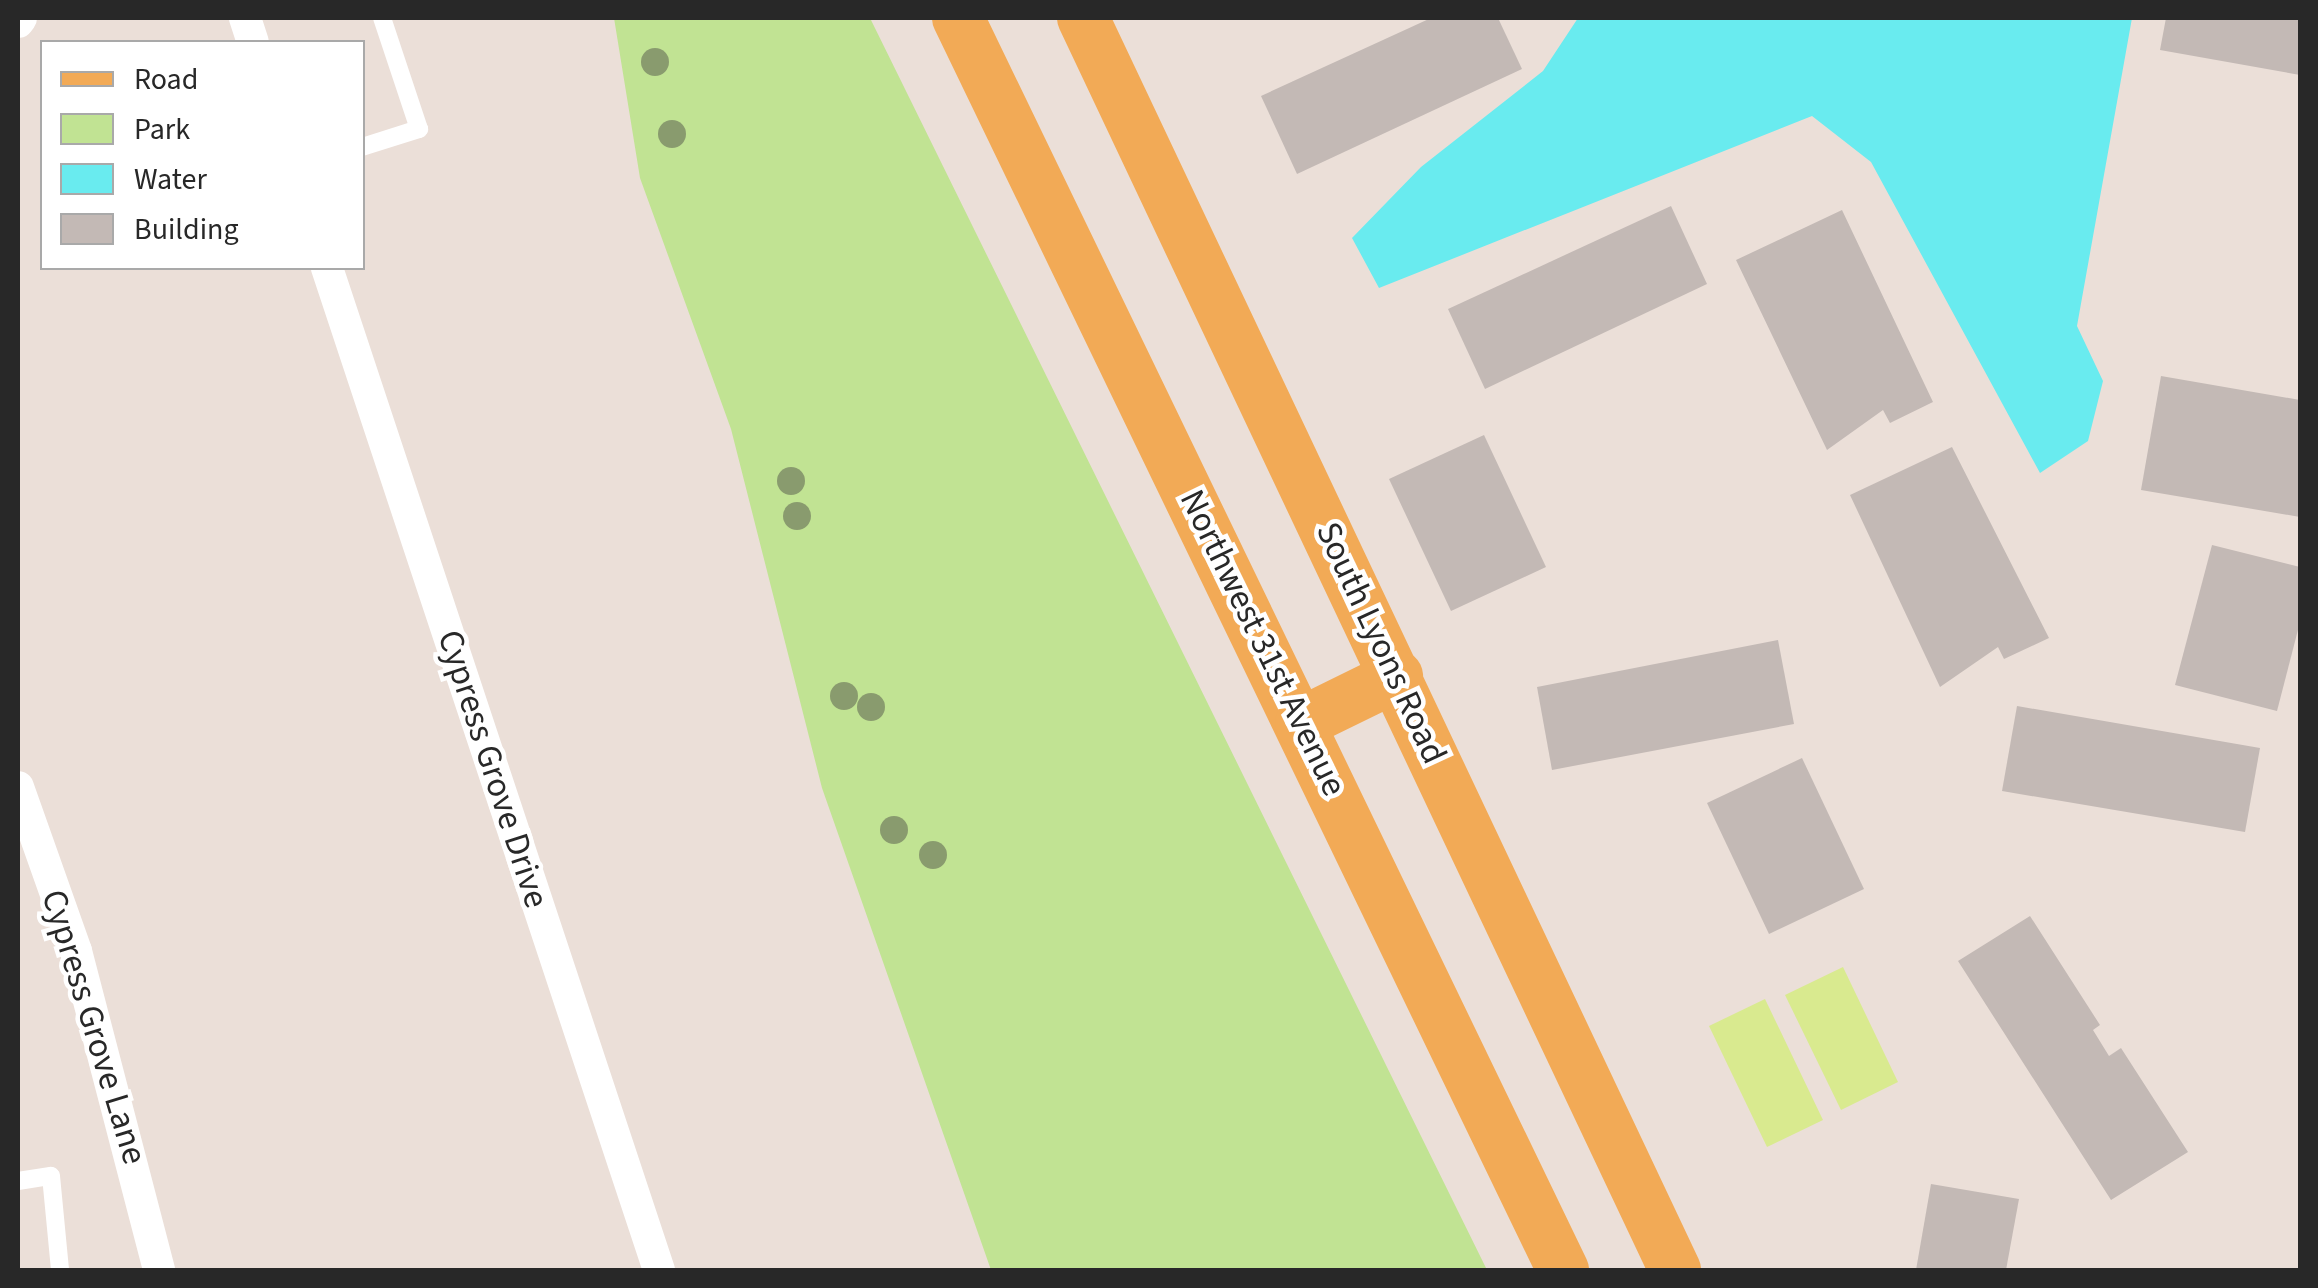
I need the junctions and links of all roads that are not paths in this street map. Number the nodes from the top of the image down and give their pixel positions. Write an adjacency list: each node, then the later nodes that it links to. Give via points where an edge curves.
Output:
1 (382, 18): 4 (lane, via 419,128)
2 (958, 18): 7 (main road, Northwest 31st Avenue)
3 (1083, 18): 6 (main road, South Lyons Road)
4 (365, 146)
5 (329, 270): 12 (street, Cypress Grove Drive)
6 (1397, 676): 7 (main road); 14 (main road, South Lyons Road)
7 (1302, 724): 13 (main road, Northwest 31st Avenue)
8 (18, 787): 11 (street, Cypress Grove Lane, via 76,951)
9 (18, 1181): 10 (lane, via 51,1176)
10 (60, 1270)
11 (159, 1270)
12 (660, 1270)
13 (1563, 1270)
14 (1674, 1270)

